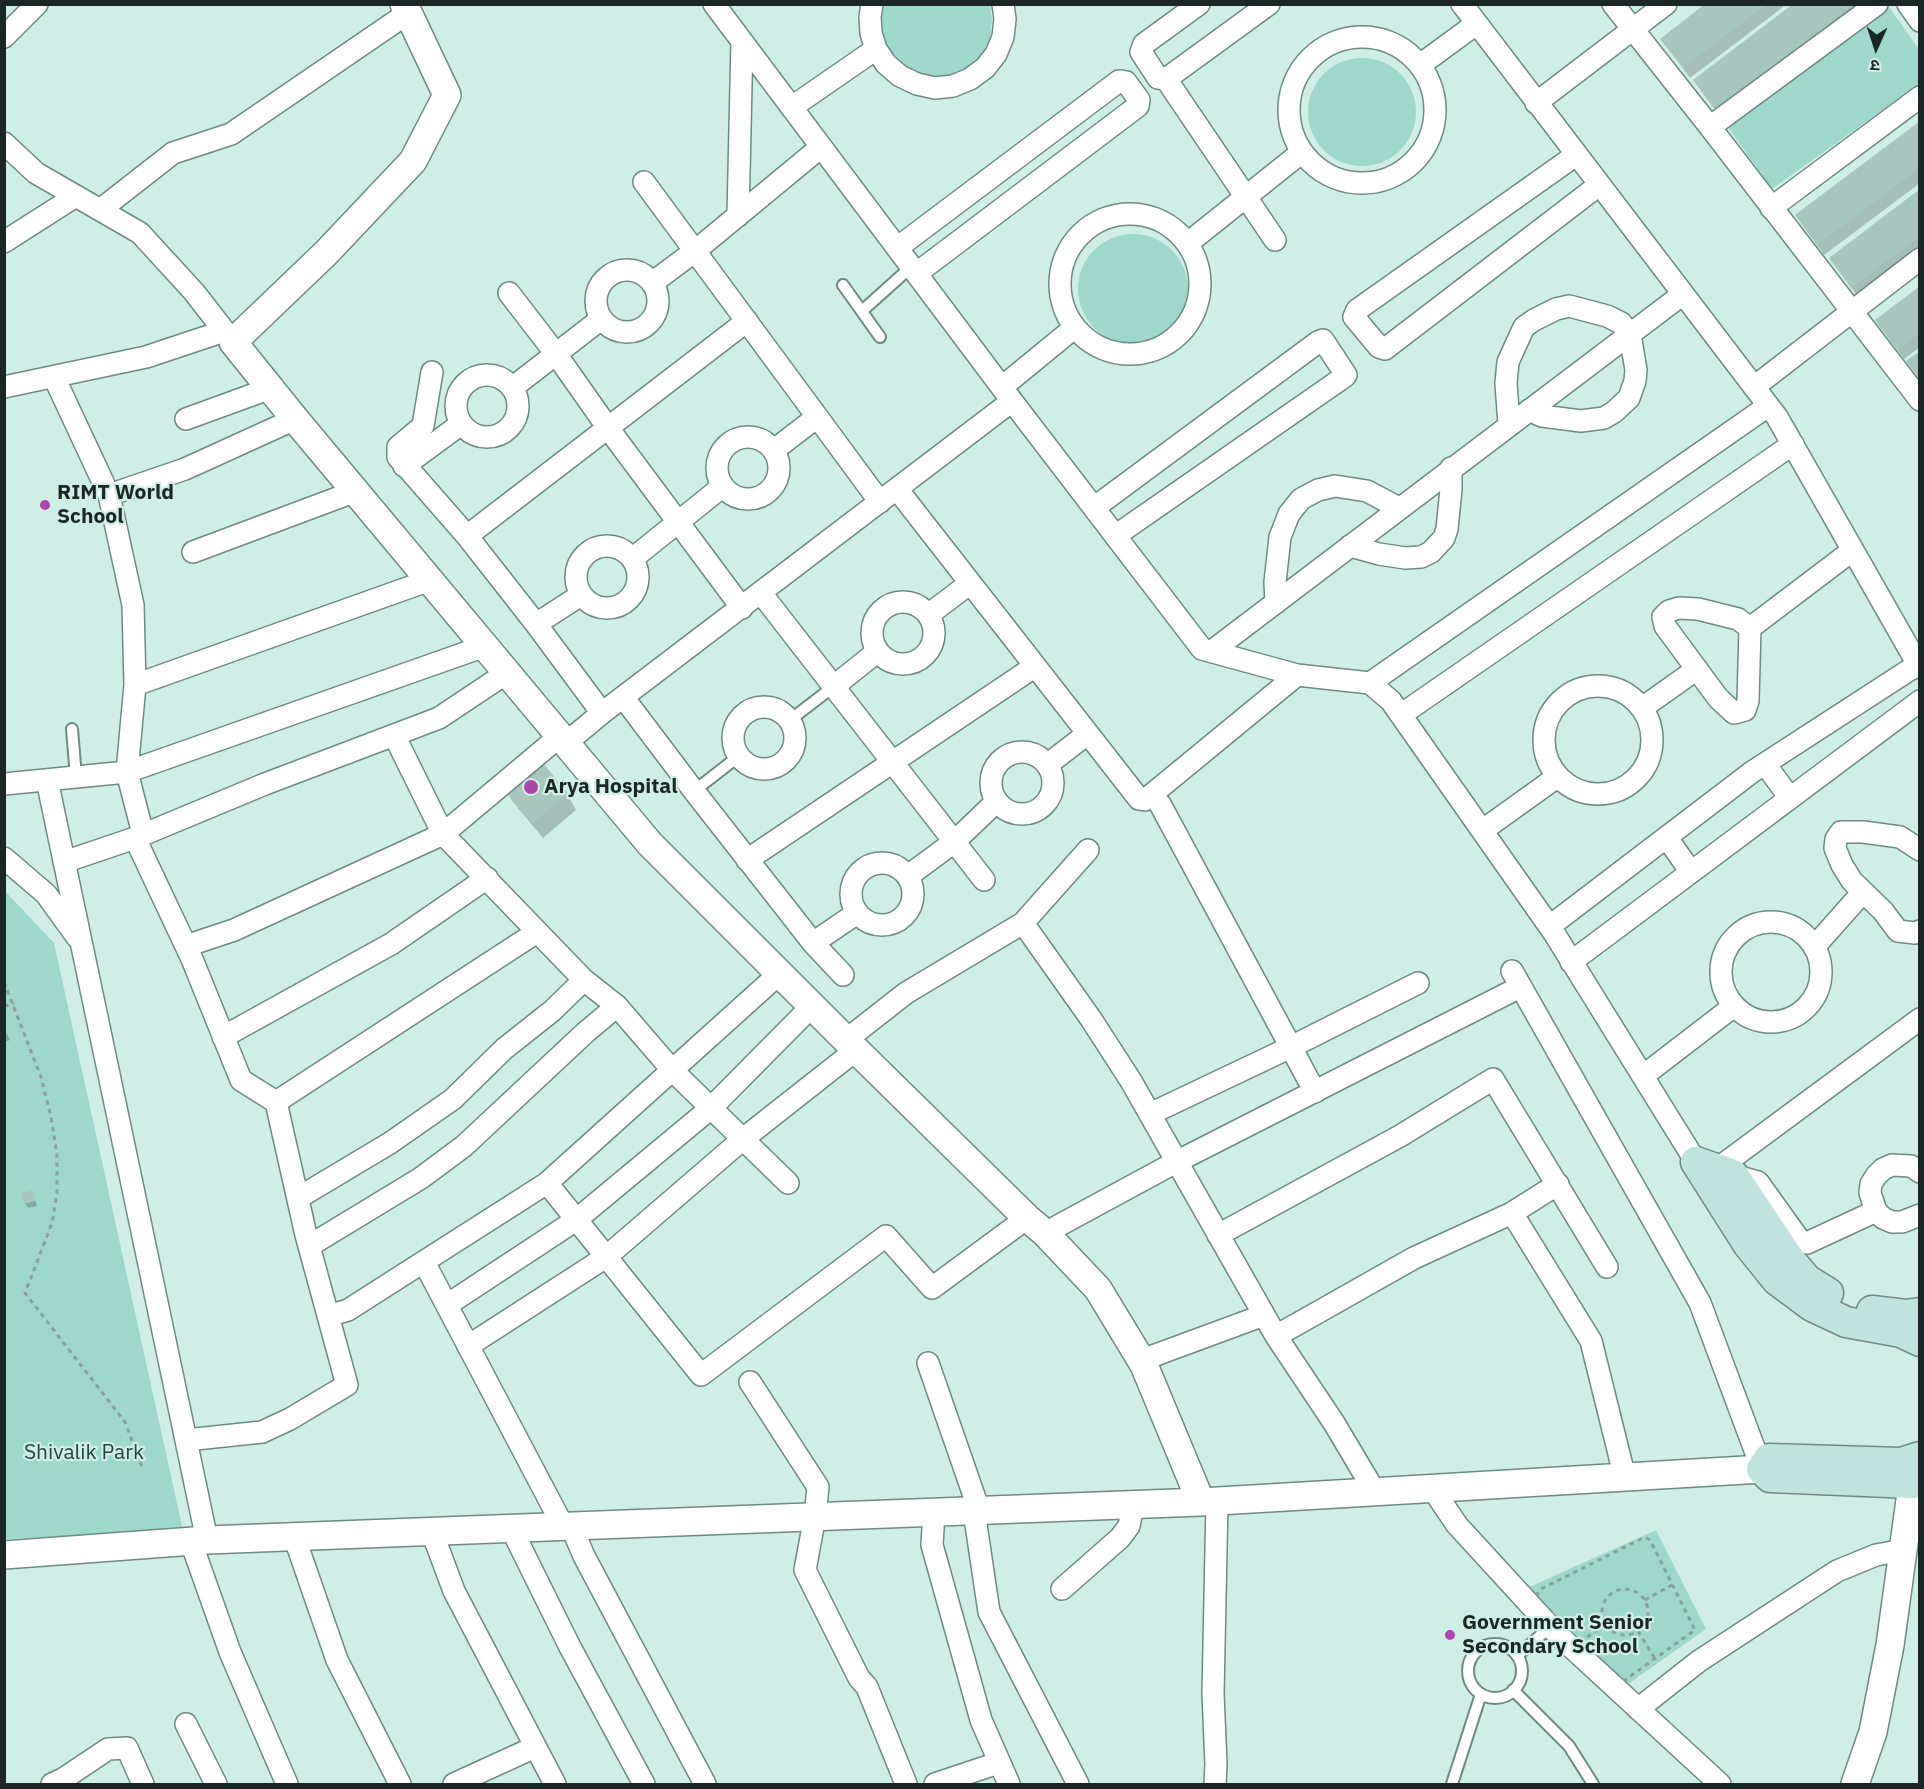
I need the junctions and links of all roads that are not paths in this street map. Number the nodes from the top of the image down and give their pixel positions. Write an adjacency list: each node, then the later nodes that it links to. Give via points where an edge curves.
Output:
1 (38, 4): 16 (street)
2 (714, 4): 17 (street)
3 (872, 4): 18 (street, via 871,33)
4 (1003, 4): 18 (street, via 1003,37 996,54 985,68 953,86 935,88 900,76)
5 (1199, 4): 20 (street, via 1144,44 1141,52 1158,78)
6 (1269, 4): 20 (street)
7 (1462, 4): 14 (street)
8 (1613, 4): 15 (street)
9 (1666, 4): 15 (street)
10 (1877, 4): 24 (street)
11 (1908, 4): 13 (street)
12 (406, 9): 34 (street, via 231,134 173,153); 53 (street, via 447,95 413,161 326,253)
13 (1920, 21)
14 (1476, 24): 19 (street); 22 (street)
15 (1632, 30): 22 (street); 24 (street)
16 (4, 37)
17 (742, 41): 23 (street); 35 (street)
18 (876, 49): 23 (street)
19 (1420, 65): 27 (street, via 1383,40 1360,37 1338,41 1318,52 1302,68 1292,88 1292,132); 27 (street, via 1435,100 1435,120 1420,155 1406,169 1370,183 1350,182 1332,177)
20 (1166, 79): 32 (street)
21 (1920, 97): 33 (street)
22 (1536, 103): 28 (street)
23 (792, 107): 26 (street)
24 (1710, 127): 33 (street)
25 (4, 143): 31 (street, via 36,173)
26 (821, 147): 35 (street); 39 (street)
27 (1302, 152): 32 (street)
28 (1576, 155): 30 (street); 30 (street, via 1357,310 1354,317 1385,349)
29 (644, 182): 40 (street)
30 (1599, 185): 46 (street)
31 (76, 196): 34 (street); 37 (street)
32 (1246, 197): 36 (street); 38 (street)
33 (1771, 208): 48 (street)
34 (100, 210): 53 (street, via 140,233)
35 (738, 216): 40 (street)
36 (1275, 240)
37 (4, 242)
38 (1188, 243): 51 (street, via 1198,265 1201,289 1195,313 1182,333 1162,348 1139,355 1115,354 1092,344); 51 (street, via 1161,221 1145,216 1111,216 1095,223 1070,247 1059,279 1060,297)
39 (897, 248): 42 (street); 42 (street, via 1119,81 1126,82 1138,106)
40 (695, 251): 43 (street); 50 (street)
41 (1920, 259): 48 (street)
42 (914, 269): 47 (lane); 62 (street)
43 (652, 283): 49 (street, via 637,272 609,276 597,291); 49 (street, via 658,303 655,314 640,329 619,331)
44 (843, 285): 47 (lane)
45 (509, 293): 55 (street)
46 (1683, 294): 52 (street); 59 (street)
47 (862, 311): 54 (lane)
48 (1852, 311): 59 (street); 63 (street)
49 (602, 319): 55 (street)
50 (747, 321): 66 (street); 71 (street)
51 (1074, 328): 62 (street)
52 (1630, 334): 65 (street); 65 (street, via 1635,381 1629,398 1614,412 1604,418 1581,421 1542,416); 70 (street, via 1621,323 1607,316 1569,306 1551,311 1524,327 1508,362)
53 (228, 336): 57 (street); 60 (street)
54 (880, 337)
55 (556, 354): 61 (street); 71 (street)
56 (432, 372): 74 (street, via 423,426 398,447 398,457)
57 (54, 377): 58 (street); 78 (street)
58 (4, 387)
59 (1754, 387): 64 (street)
60 (271, 388): 67 (street); 68 (street)
61 (512, 388): 69 (street, via 518,408 509,427 500,434 479,436); 69 (street, via 496,376 468,380 457,396)
62 (1007, 394): 79 (street); 80 (street)
63 (1920, 400)
64 (1768, 406): 72 (street); 106 (street)
65 (1529, 410): 70 (street)
66 (818, 417): 73 (street); 79 (street)
67 (186, 419)
68 (295, 419): 77 (street); 78 (street, via 185,469)
69 (461, 424): 74 (street)
70 (1509, 425): 75 (street)
71 (608, 428): 82 (street); 83 (street)
72 (1793, 444): 86 (street); 113 (street)
73 (774, 450): 76 (street, via 779,470 771,489 762,495 741,498); 76 (street, via 767,443 748,437 730,443 719,458)
74 (404, 466): 83 (street)
75 (1451, 468): 81 (street); 85 (street, via 1447,529 1431,552 1405,558)
76 (723, 486): 82 (street)
77 (356, 491): 87 (street); 89 (street)
78 (109, 495): 107 (street, via 133,605)
79 (889, 496): 90 (street); 91 (street)
80 (1095, 507): 84 (street); 84 (street, via 1323,340 1344,377)
81 (1399, 508): 85 (street); 93 (street, via 1367,491 1335,486 1302,499 1289,514 1280,537)
82 (678, 521): 88 (street); 94 (street)
83 (467, 536): 96 (street)
84 (1115, 536): 100 (street, via 1202,649)
85 (1350, 546): 93 (street)
86 (1853, 550): 97 (street); 101 (street)
87 (193, 552)
88 (632, 559): 92 (street, via 636,586 625,602 606,608); 92 (street, via 624,551 603,546 584,555 576,574)
89 (430, 580): 98 (street); 107 (street)
90 (969, 584): 95 (street); 102 (street)
91 (761, 593): 94 (street); 108 (street)
92 (581, 595): 96 (street)
93 (1276, 603): 100 (street)
94 (742, 608): 109 (street)
95 (928, 615): 99 (street, via 903,602 885,608 873,623); 99 (street, via 934,635 925,655 906,664 895,663)
96 (536, 624): 112 (street)
97 (1750, 628): 103 (street, via 1750,685 1745,710 1734,713 1728,709); 103 (street, via 1738,619 1698,609 1669,611 1663,617 1665,626)
98 (485, 646): 104 (street); 123 (street)
99 (878, 651): 108 (street)
100 (1212, 651): 105 (street)
101 (1918, 666): 121 (street)
102 (1034, 667): 116 (street); 120 (street)
103 (1697, 669): 111 (street)
104 (508, 672): 117 (street, via 439,718); 118 (street)
105 (1297, 675): 106 (street); 116 (street, via 1144,800 1134,794)
106 (1370, 683): 113 (street)
107 (135, 685): 123 (street)
108 (833, 687): 114 (lane); 120 (street)
109 (623, 696): 112 (street); 128 (street)
110 (1920, 701): 129 (street)
111 (1642, 708): 125 (street, via 1653,743 1639,777 1607,794 1589,794 1571,788); 125 (street, via 1613,688 1578,689 1563,698 1551,711 1544,728 1547,762)
112 (602, 713): 118 (street)
113 (1402, 714): 132 (street)
114 (789, 720): 119 (street, via 794,748 782,763 774,768 754,767); 119 (street, via 782,712 761,707 742,716 733,736)
115 (72, 729): 124 (lane)
116 (1087, 734): 122 (street)
117 (394, 735): 133 (street); 134 (street)
118 (563, 739): 133 (street); 157 (street, via 650,844)
119 (739, 756): 128 (lane)
120 (892, 762): 136 (street); 140 (street)
121 (1765, 764): 129 (street); 135 (street)
122 (1047, 765): 130 (street, via 1041,758 1022,752 1004,758 991,783); 130 (street, via 1053,785 1045,805 1025,814 1015,813)
123 (127, 772): 124 (street); 134 (street)
124 (76, 777): 126 (street)
125 (1557, 777): 132 (street)
126 (47, 780): 127 (street); 141 (street)
127 (4, 784)
128 (694, 791): 140 (street)
129 (1790, 798): 142 (street)
130 (997, 801): 136 (street)
131 (1160, 804): 167 (street)
132 (1483, 830): 149 (street)
133 (443, 834): 144 (street); 154 (street, via 234,930)
134 (139, 836): 141 (street); 154 (street)
135 (1667, 838): 142 (street); 149 (street)
136 (954, 842): 143 (street); 145 (street)
137 (1088, 850): 148 (street)
138 (1920, 850): 146 (street, via 1900,837 1841,832 1836,848 1842,865)
139 (4, 858): 152 (street, via 46,894)
140 (747, 860): 153 (street)
141 (64, 862): 152 (street)
142 (1691, 872): 156 (street)
143 (908, 876): 147 (street, via 892,865 864,869 853,885); 147 (street, via 914,897 905,916 885,925 865,920)
144 (487, 878): 151 (street); 165 (street, via 391,944)
145 (984, 880)
146 (1863, 892): 150 (street, via 1898,931); 155 (street)
147 (857, 913): 153 (street)
148 (1023, 923): 166 (street, via 906,993); 173 (street, via 1091,1019)
149 (1550, 926): 156 (street)
150 (1920, 931)
151 (537, 932): 159 (street); 171 (street)
152 (81, 942): 202 (street)
153 (813, 943): 158 (street)
154 (186, 946): 165 (street)
155 (1815, 946): 163 (street, via 1821,961 1817,993 1794,1017 1762,1021); 163 (street, via 1805,934 1777,922 1762,922 1741,932 1726,949 1721,963 1725,993)
156 (1571, 962): 169 (street)
157 (780, 974): 162 (street); 168 (street)
158 (843, 975)
159 (584, 980): 161 (street); 181 (street, via 453,1099 390,1143)
160 (1418, 983): 167 (street)
161 (617, 1006): 168 (street); 188 (street, via 464,1146 421,1178)
162 (812, 1006): 166 (street); 172 (street)
163 (1734, 1006): 169 (street)
164 (1920, 1019): 176 (street)
165 (223, 1037): 171 (street, via 241,1080)
166 (851, 1045): 174 (street); 186 (street)
167 (1291, 1047): 170 (street); 173 (street)
168 (673, 1071): 172 (street); 178 (street)
169 (1642, 1076): 176 (street)
170 (1315, 1092): 175 (street); 204 (street, via 1516,979 1700,1303)
171 (276, 1102): 181 (street)
172 (711, 1108): 174 (street); 185 (street)
173 (1150, 1114): 175 (street)
174 (743, 1139): 179 (street); 189 (street)
175 (1176, 1162): 186 (street); 187 (street)
176 (1716, 1168): 182 (street, via 1758,1182 1801,1242 1807,1243); 193 (main road, via 1807,1280 1840,1300 1874,1312); 197 (main road, via 1748,1244 1777,1280 1812,1305 1846,1322 1901,1332)
177 (1919, 1171): 182 (street, via 1902,1164 1883,1169 1871,1184)
178 (547, 1183): 185 (street); 190 (street)
179 (788, 1183)
180 (1558, 1184): 183 (street); 187 (street, via 1493,1079 1400,1136); 191 (street)
181 (298, 1198): 188 (street)
182 (1876, 1211): 184 (street, via 1892,1222)
183 (1512, 1213): 196 (street, via 1414,1258); 205 (street, via 1591,1341)
184 (1920, 1215)
185 (576, 1220): 189 (street); 192 (street)
186 (1036, 1226): 189 (street, via 932,1288 886,1236 701,1375); 199 (street, via 1098,1289)
187 (1218, 1234): 194 (street)
188 (309, 1246): 195 (street)
189 (606, 1257): 198 (street)
190 (424, 1262): 192 (street); 195 (street, via 348,1310)
191 (1607, 1267)
192 (447, 1305): 198 (street)
193 (1920, 1313)
194 (1264, 1315): 196 (street); 199 (street)
195 (328, 1316): 202 (street, via 347,1385 262,1432)
196 (1276, 1336): 208 (street)
197 (1920, 1341)
198 (468, 1346): 214 (street)
199 (1142, 1360): 209 (street)
200 (928, 1363): 211 (street)
201 (750, 1382): 213 (street, via 818,1487)
202 (186, 1440): 218 (street)
203 (1920, 1457): 204 (main road, via 1901,1462 1769,1459)
204 (1762, 1469): 205 (street); 207 (main road, via 1770,1477 1912,1483)
205 (1625, 1478): 206 (street)
206 (1432, 1488): 208 (street); 222 (street, via 1457,1525)
207 (1915, 1490): 219 (street)
208 (1375, 1492): 209 (street)
209 (1209, 1502): 210 (street); 243 (street)
210 (1133, 1505): 211 (street); 221 (street, via 1129,1526 1120,1538)
211 (976, 1510): 212 (street); 242 (street, via 989,1612)
212 (934, 1512): 213 (street); 229 (street, via 932,1545 981,1720)
213 (815, 1516): 214 (street); 239 (street, via 805,1570 867,1687)
214 (567, 1526): 215 (street); 238 (street)
215 (511, 1528): 216 (street); 237 (street)
216 (432, 1532): 217 (street); 228 (street, via 454,1592)
217 (295, 1539): 218 (street); 234 (street, via 337,1660)
218 (199, 1541): 220 (street); 233 (street, via 230,1652)
219 (1904, 1550): 226 (street, via 1876,1555 1837,1571 1699,1661); 247 (street, via 1873,1732)
220 (4, 1555)
221 (1062, 1589)
222 (1550, 1627): 223 (lane); 226 (street)
223 (1517, 1656): 224 (lane, via 1521,1673); 225 (lane, via 1502,1645 1477,1650 1468,1664 1468,1673)
224 (1514, 1690): 225 (lane, via 1498,1697); 245 (lane, via 1569,1746)
225 (1481, 1694): 244 (lane)
226 (1638, 1709): 246 (street)
227 (186, 1724): 232 (street)
228 (535, 1747): 235 (street); 236 (street)
229 (998, 1762): 240 (street); 241 (street)
230 (60, 1783): 231 (street, via 108,1749 127,1748)
231 (143, 1785)
232 (216, 1785)
233 (287, 1785)
234 (400, 1785)
235 (454, 1785)
236 (555, 1785)
237 (644, 1785)
238 (705, 1785)
239 (906, 1785)
240 (935, 1785)
241 (1009, 1785)
242 (1078, 1785)
243 (1215, 1785)
244 (1452, 1785)
245 (1593, 1785)
246 (1720, 1785)
247 (1855, 1785)

